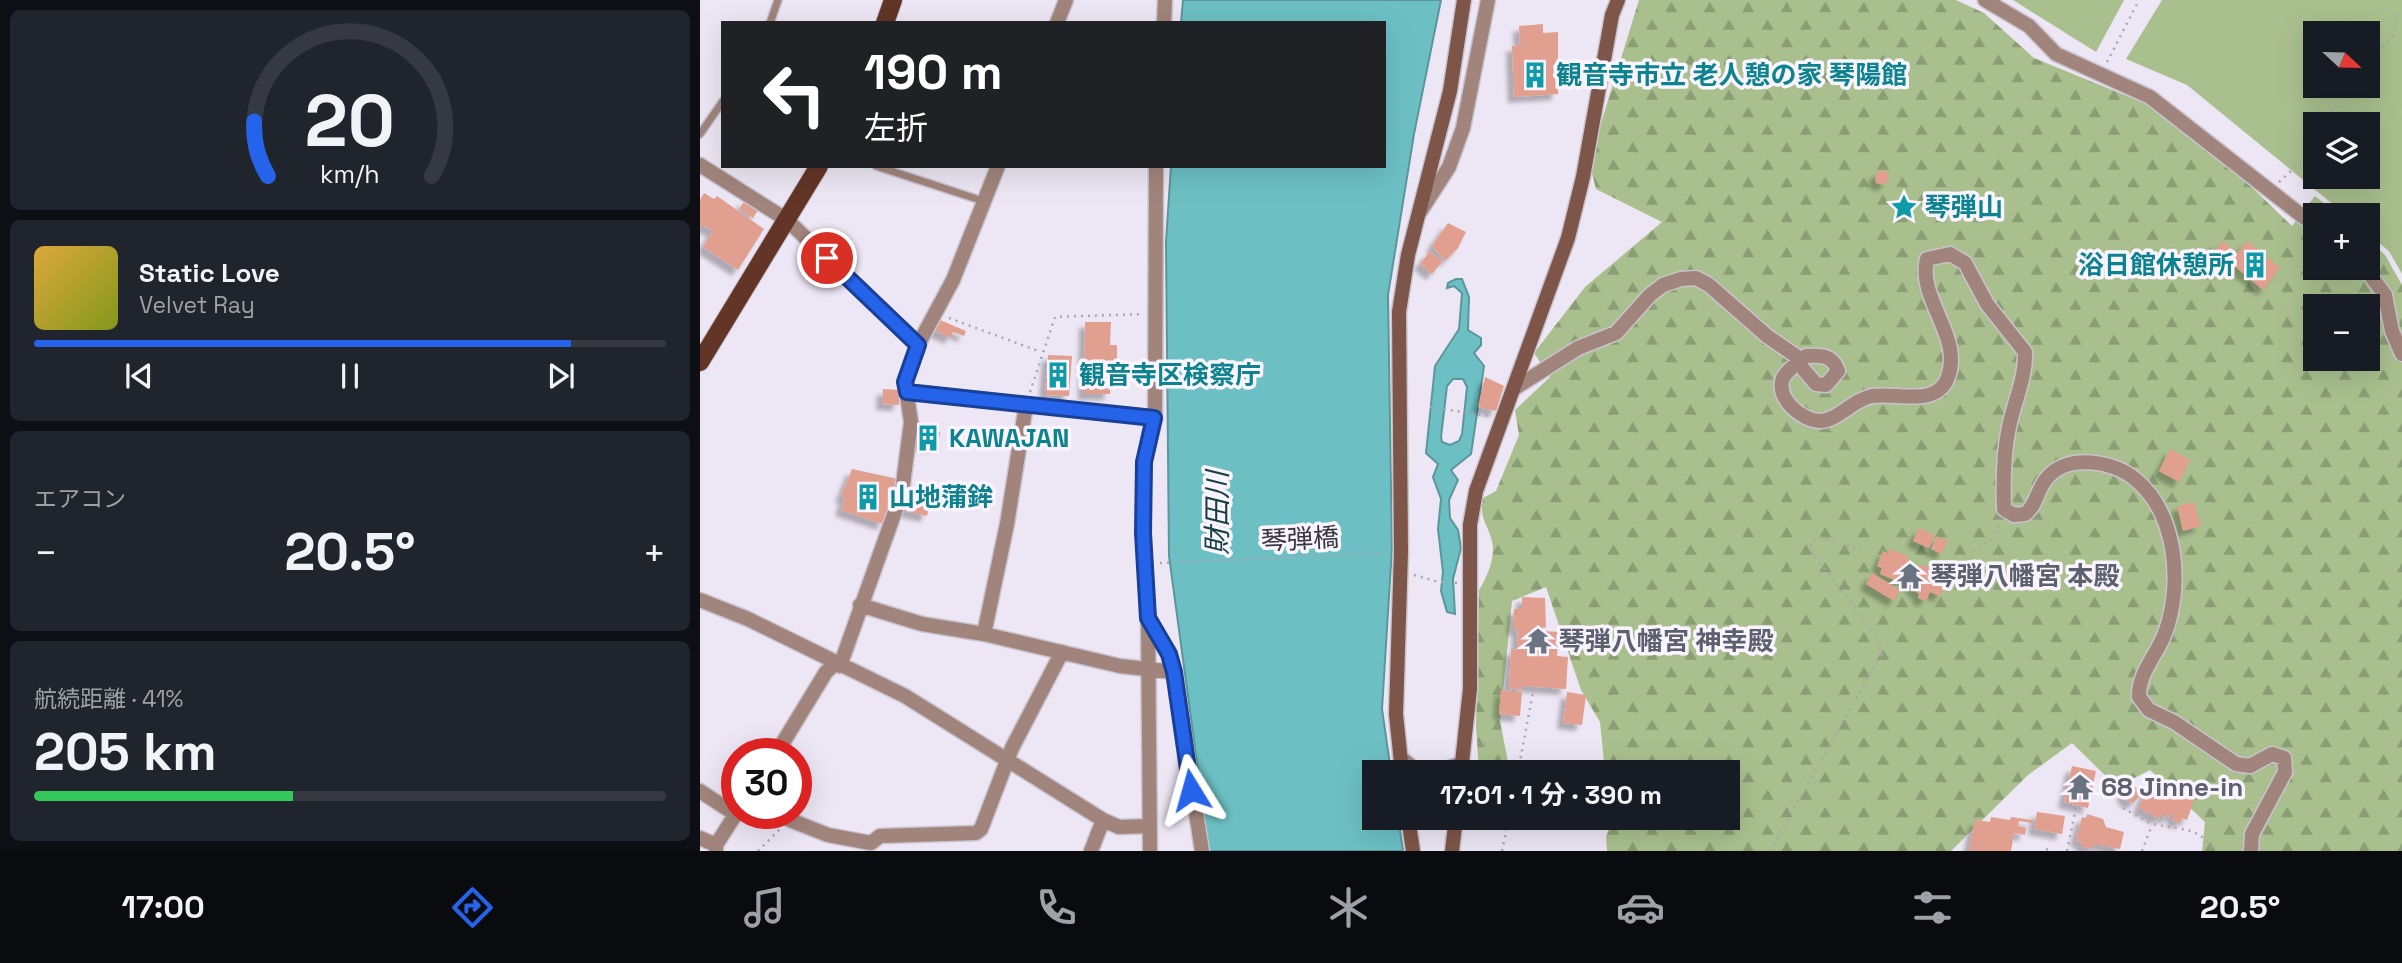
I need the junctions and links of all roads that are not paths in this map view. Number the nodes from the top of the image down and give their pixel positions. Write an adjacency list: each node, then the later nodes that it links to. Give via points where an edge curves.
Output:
1 (778, 0): 9 (lane)
2 (893, 0): 10 (main road)
3 (1066, 0): 11 (street)
4 (1165, 0): 12 (street)
5 (1464, 0): 21 (street, via 1447,105)
6 (1489, 0): 21 (street, via 1463,128 1449,167)
7 (1618, 0): 30 (street, via 1568,238)
8 (1984, 0): 22 (street, via 2029,26 2056,54 2150,97)
9 (770, 21)
10 (887, 21)
11 (1058, 21)
12 (1164, 21)
13 (721, 104): 14 (lane)
14 (700, 134)
15 (700, 165): 23 (street)
16 (818, 168): 23 (main road)
17 (882, 168): 20 (lane)
18 (997, 168): 20 (street)
19 (1156, 168): 33 (street)
20 (983, 201): 25 (street, via 953,280)
21 (1418, 214): 44 (street, via 1399,312 1400,575 1395,693)
22 (2303, 216)
23 (787, 220): 25 (street); 28 (main road)
24 (2374, 280): 26 (street, via 2385,295)
25 (918, 345): 31 (street, via 905,382)
26 (2402, 354)
27 (1796, 356): 30 (street, via 1709,285 1696,278 1681,279 1650,295 1616,333 1578,348)
28 (700, 362)
29 (1804, 370): 61 (street, via 1816,384 1826,385 1838,371 1836,363 1827,357 1806,356 1783,378 1786,402 1817,421 1829,419 1861,398 1926,397 1939,390 1948,379 1950,348 1928,286 1927,259 1950,254 1965,263 1987,304 2025,352 2008,428 2004,509 2014,515 2025,514 2047,477 2065,466 2093,462 2132,476 2157,503 2169,535 2174,594 2164,636 2139,684 2139,697 2149,710 2236,764 2250,766 2272,754 2284,758 2285,772 2252,834)
30 (1515, 388): 45 (street, via 1476,491 1470,524 1470,689)
31 (907, 392): 32 (street); 35 (street, via 911,422 902,492)
32 (1026, 405): 33 (street); 37 (street)
33 (1154, 418): 36 (street, via 1144,462)
34 (700, 600): 39 (street)
35 (860, 604): 37 (street, via 922,624); 39 (street)
36 (1148, 618): 40 (street); 41 (street)
37 (984, 634): 38 (street)
38 (1062, 652): 40 (street); 43 (street)
39 (838, 665): 42 (street, via 826,672); 43 (street, via 905,696)
40 (1147, 671): 41 (street); 50 (street)
41 (1174, 672): 58 (street)
42 (786, 738)
43 (1009, 760): 48 (street); 49 (street, via 976,833 880,836 871,843 828,835)
44 (1401, 760)
45 (1463, 760)
46 (700, 791): 47 (street)
47 (721, 804)
48 (1103, 821): 50 (street, via 1119,827); 56 (street)
49 (812, 826)
50 (1149, 826): 57 (street)
51 (727, 829): 55 (street)
52 (1410, 830): 59 (street)
53 (1454, 830): 60 (street)
54 (700, 838): 55 (street)
55 (716, 848)
56 (1091, 851)
57 (1150, 851)
58 (1202, 851)
59 (1413, 851)
60 (1452, 851)
61 (2251, 851)

